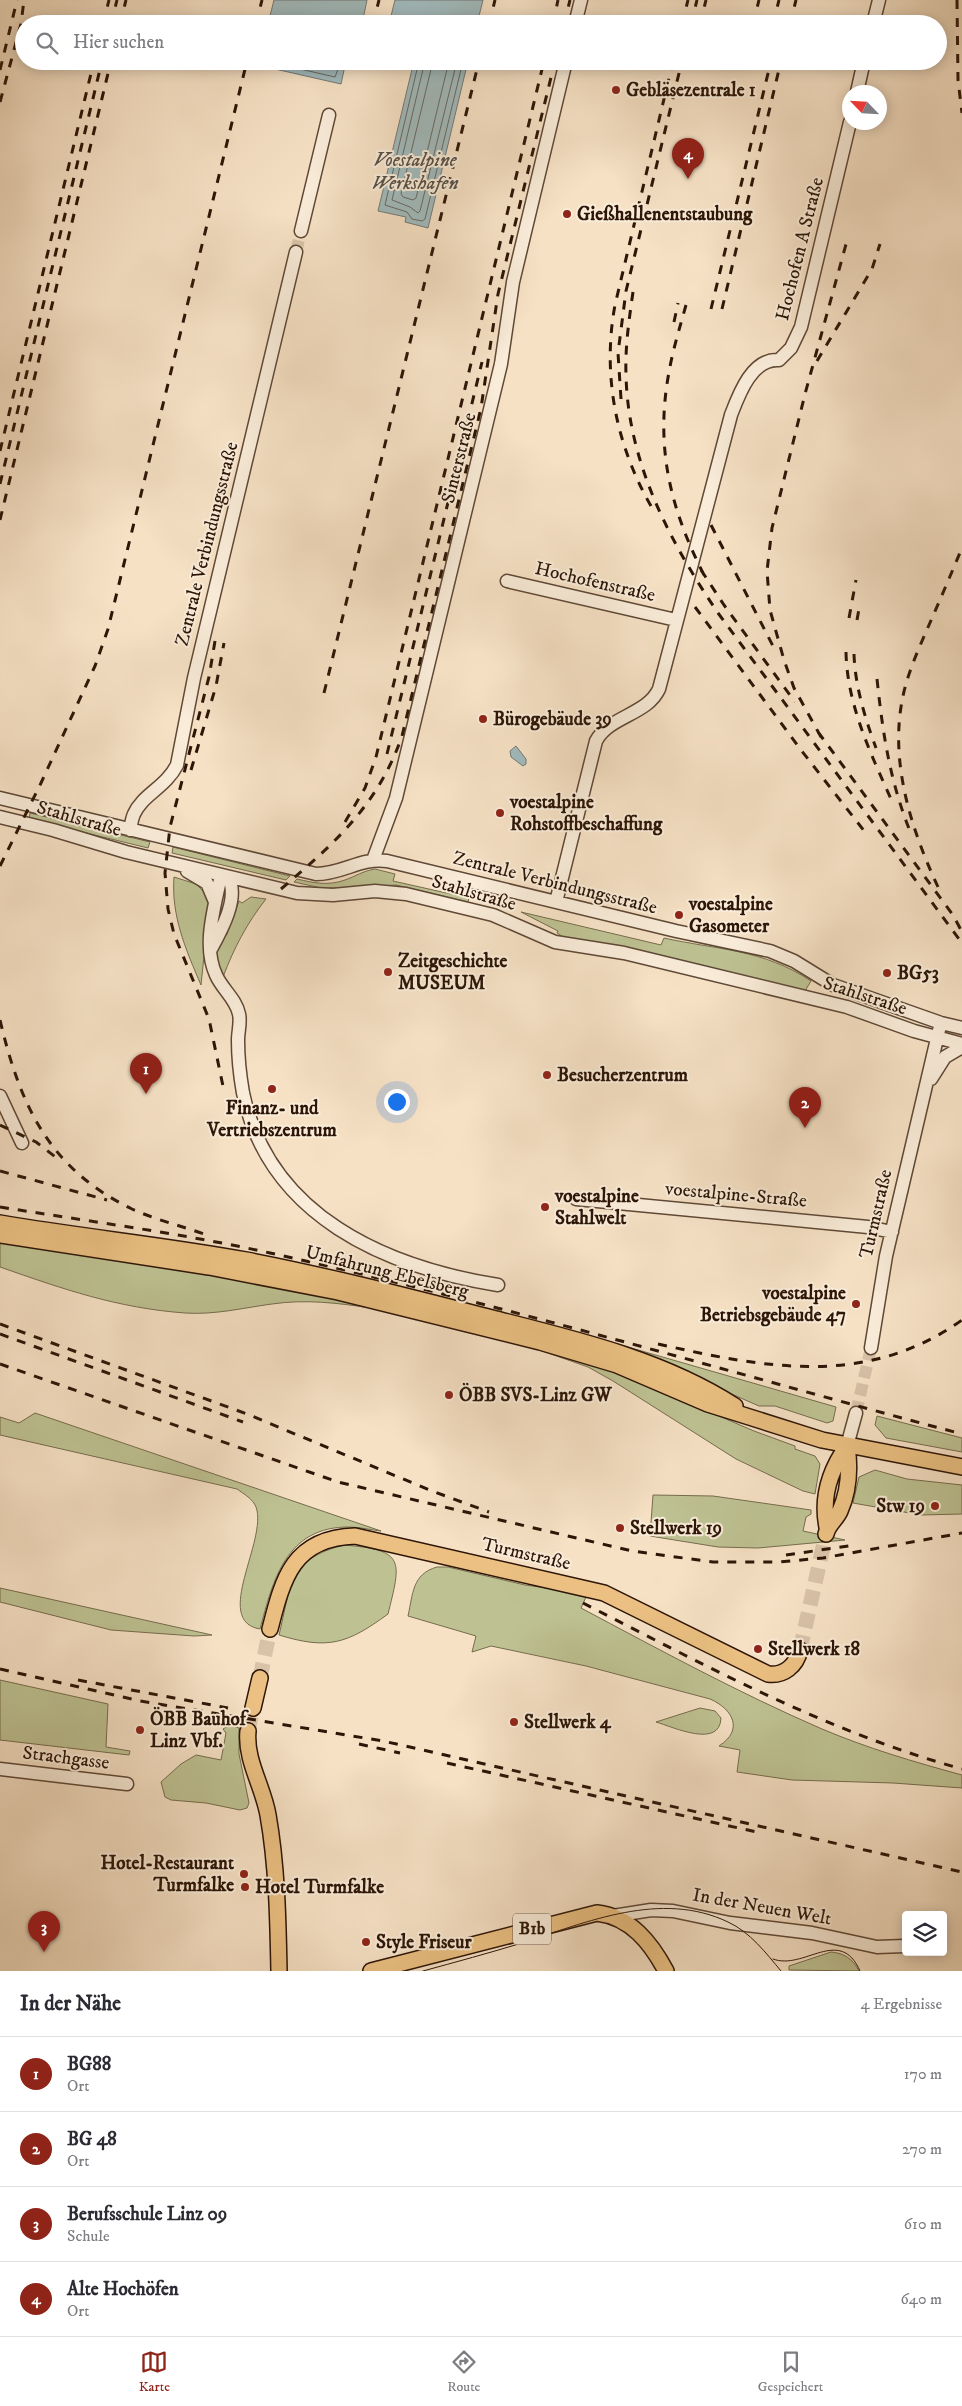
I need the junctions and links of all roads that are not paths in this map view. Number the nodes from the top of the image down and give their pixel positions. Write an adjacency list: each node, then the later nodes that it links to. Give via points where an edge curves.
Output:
1 (581, 0): 3 (street)
2 (879, 0): 4 (street)
3 (577, 15)
4 (875, 15)
5 (564, 70): 18 (street, Sinterstraße, via 513,282 501,364 393,809)
6 (862, 70): 7 (street)
7 (859, 85)
8 (329, 115): 10 (street)
9 (848, 130): 12 (street, Hochofen A Straße, via 801,327 785,354 779,360 771,359 763,364 740,393 731,415)
10 (301, 231)
11 (296, 252): 17 (street, Zentrale Verbindungsstraße, via 194,678 177,766 172,777 140,804)
12 (700, 531): 14 (street, Hochofenstraße)
13 (507, 581): 14 (street, Hochofenstraße)
14 (676, 620): 23 (street, Hochofenstraße, via 656,697 603,731 596,741)
15 (0, 798): 17 (street, Zentrale Verbindungsstraße)
16 (0, 817): 19 (street, Stahlstraße)
17 (130, 830): 18 (street, Zentrale Verbindungsstraße, via 316,874 337,873)
18 (373, 860): 23 (street, Zentrale Verbindungsstraße)
19 (174, 864): 20 (street, Stahlstraße); 22 (street, via 207,883)
20 (225, 876): 21 (street, Stahlstraße); 22 (street); 24 (street, via 232,886)
21 (269, 887): 24 (street, via 247,890 238,895); 28 (street, Stahlstraße, via 310,895 375,891 406,894 498,917 556,942 624,953 848,1007)
22 (216, 902): 25 (street, via 210,930)
23 (556, 902): 26 (street, Zentrale Verbindungsstraße, via 770,951 794,960 833,986)
24 (229, 908): 25 (street)
25 (210, 951): 37 (street, via 217,978 239,1012 239,1067 251,1121 262,1147 292,1191 318,1216 353,1239 427,1268)
26 (941, 1023): 27 (street, Zentrale Verbindungsstraße); 28 (street, Turmstraße)
27 (962, 1028)
28 (936, 1038): 29 (street, Stahlstraße); 30 (street, Turmstraße)
29 (962, 1046): 30 (street, Turmstraße, via 941,1061)
30 (924, 1090): 35 (street, Turmstraße)
31 (0, 1096): 32 (street)
32 (22, 1144)
33 (576, 1199): 35 (street, voestalpine-Straße, via 868,1226)
34 (0, 1223): 40 (main road, Umfahrung Ebelsberg, via 282,1267 532,1328 655,1366 713,1392)
35 (892, 1232): 38 (street, Turmstraße)
36 (0, 1235): 40 (main road, Umfahrung Ebelsberg, via 209,1267 338,1292 600,1360 708,1404)
37 (498, 1285)
38 (871, 1348)
39 (856, 1413): 41 (street)
40 (749, 1415): 41 (main road, Umfahrung Ebelsberg, via 794,1432)
41 (847, 1446): 42 (main road, Umfahrung Ebelsberg); 43 (main road, via 850,1469 840,1511)
42 (962, 1467)
43 (826, 1530)
44 (270, 1629): 45 (main road, Turmstraße, via 283,1582 296,1560 304,1552 328,1540 355,1536 604,1593 768,1674 788,1670)
45 (800, 1650)
46 (260, 1678): 47 (main road)
47 (253, 1708)
48 (248, 1730): 53 (main road, via 248,1754 266,1805 271,1832)
49 (0, 1769): 50 (street, Strachgasse)
50 (127, 1784)
51 (613, 1916): 52 (street, In der Neuen Welt, via 651,1910 686,1912 730,1923 812,1932 877,1947); 54 (main road, B1b, via 589,1913); 55 (main road, B1b, via 642,1935)
52 (902, 1946)
53 (279, 1971)
54 (371, 1971)
55 (666, 1971)

